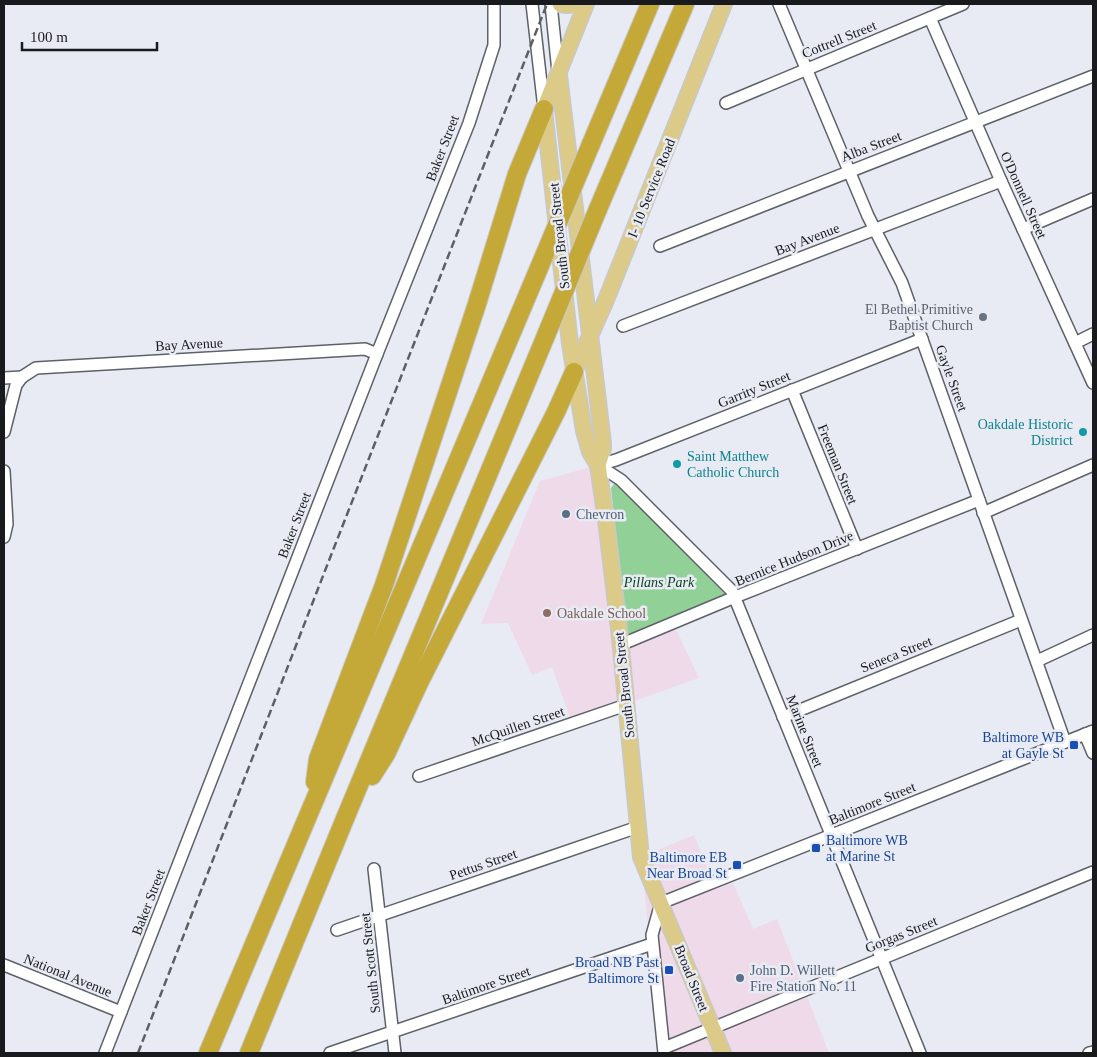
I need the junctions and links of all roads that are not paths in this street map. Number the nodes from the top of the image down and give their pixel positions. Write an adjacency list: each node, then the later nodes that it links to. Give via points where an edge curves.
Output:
1 (494, 4): 30 (street, Baker Street, via 494,45 469,123)
2 (532, 4): 17 (street, South Broad Street)
3 (551, 4): 14 (street, South Broad Street)
4 (560, 4): 5 (main road)
5 (580, 4)
6 (586, 4): 14 (main road)
7 (650, 4): 55 (highway, bridge)
8 (685, 4): 56 (highway, bridge)
9 (724, 4): 27 (main road, I- 10 Service Road)
10 (779, 4): 13 (street, Gayle Street)
11 (963, 4): 12 (street, Cottrell Street)
12 (930, 18): 13 (street, Cottrell Street); 18 (street, O'Donnell Street)
13 (807, 68): 16 (street, Cottrell Street); 19 (street, Gayle Street)
14 (558, 72): 17 (main road); 27 (main road, South Broad Street)
15 (1093, 76): 18 (street, Alba Street)
16 (726, 103)
17 (544, 109): 31 (main road, South Broad Street); 55 (highway, via 517,174 384,586 318,760)
18 (975, 122): 19 (street, Alba Street); 20 (street, O'Donnell Street)
19 (848, 171): 23 (street, Gayle Street); 24 (street, Alba Street)
20 (1002, 181): 22 (street, O'Donnell Street); 23 (street, Bay Avenue)
21 (1093, 199): 22 (street)
22 (1023, 228): 29 (street, O'Donnell Street)
23 (875, 229): 25 (street, Bay Avenue); 28 (street, Gayle Street, via 902,283)
24 (660, 246)
25 (623, 326)
26 (1093, 334): 29 (street)
27 (589, 338): 31 (main road, I- 10 Service Road); 37 (main road, South Broad Street, via 603,443)
28 (922, 339): 35 (street, Garrity Street); 40 (street, Gayle Street)
29 (1075, 343): 34 (street, O'Donnell Street)
30 (377, 354): 32 (street, Bay Avenue, via 365,349 36,368); 67 (street, Baker Street)
31 (574, 372): 37 (main road, South Broad Street, via 586,438); 56 (highway, via 386,754)
32 (22, 377): 33 (street, Bay Avenue); 36 (street, via 16,385)
33 (4, 378)
34 (1093, 383)
35 (792, 390): 37 (street, Garrity Street, via 616,460); 43 (street, Freeman Street)
36 (4, 432)
37 (598, 464): 44 (street, Marine Street, via 621,480 732,590); 47 (main road, South Broad Street)
38 (1093, 465): 41 (street)
39 (4, 471): 42 (street, via 8,524)
40 (979, 500): 41 (street, Gayle Street); 43 (street, Bernice Hudson Drive)
41 (983, 513): 45 (street, Gayle Street)
42 (4, 537)
43 (857, 549): 44 (street, Bernice Hudson Drive)
44 (735, 597): 47 (street, Bernice Hudson Drive); 50 (street, Marine Street)
45 (1021, 620): 48 (street, Gayle Street); 50 (street, Seneca Street)
46 (1093, 635): 48 (street)
47 (620, 645): 49 (main road, South Broad Street)
48 (1037, 661): 52 (street, Gayle Street)
49 (626, 704): 54 (street, McQuillen Street); 57 (main road, South Broad Street)
50 (783, 717): 58 (street, Marine Street)
51 (1089, 732): 52 (street, Baltimore Street); 53 (street)
52 (1065, 742): 58 (street, Baltimore Street)
53 (1093, 753)
54 (419, 776)
55 (312, 806): 73 (highway)
56 (344, 822): 74 (highway)
57 (638, 827): 61 (main road, South Broad Street, via 641,857); 62 (street, Pettus Street)
58 (831, 835): 61 (street, Baltimore Street); 65 (street, Marine Street)
59 (374, 869): 62 (street, South Scott Street)
60 (1093, 872): 65 (street, Gorgas Street)
61 (661, 903): 64 (street); 68 (main road, Broad Street)
62 (380, 914): 63 (street, Pettus Street); 69 (street, South Scott Street)
63 (337, 930)
64 (652, 944): 69 (street, Baltimore Street); 70 (street)
65 (881, 958): 68 (street, Gorgas Street); 78 (street, Marine Street)
66 (4, 965): 67 (street, National Avenue)
67 (121, 1012): 72 (street, Baker Street)
68 (712, 1028): 70 (street, Gorgas Street); 77 (main road, Broad Street)
69 (393, 1032): 75 (street, Baltimore Street); 76 (street, South Scott Street)
70 (664, 1050)
71 (1093, 1052): 79 (street)
72 (105, 1053)
73 (208, 1053)
74 (250, 1053)
75 (330, 1053)
76 (395, 1053)
77 (723, 1053)
78 (920, 1053)
79 (1089, 1053)

